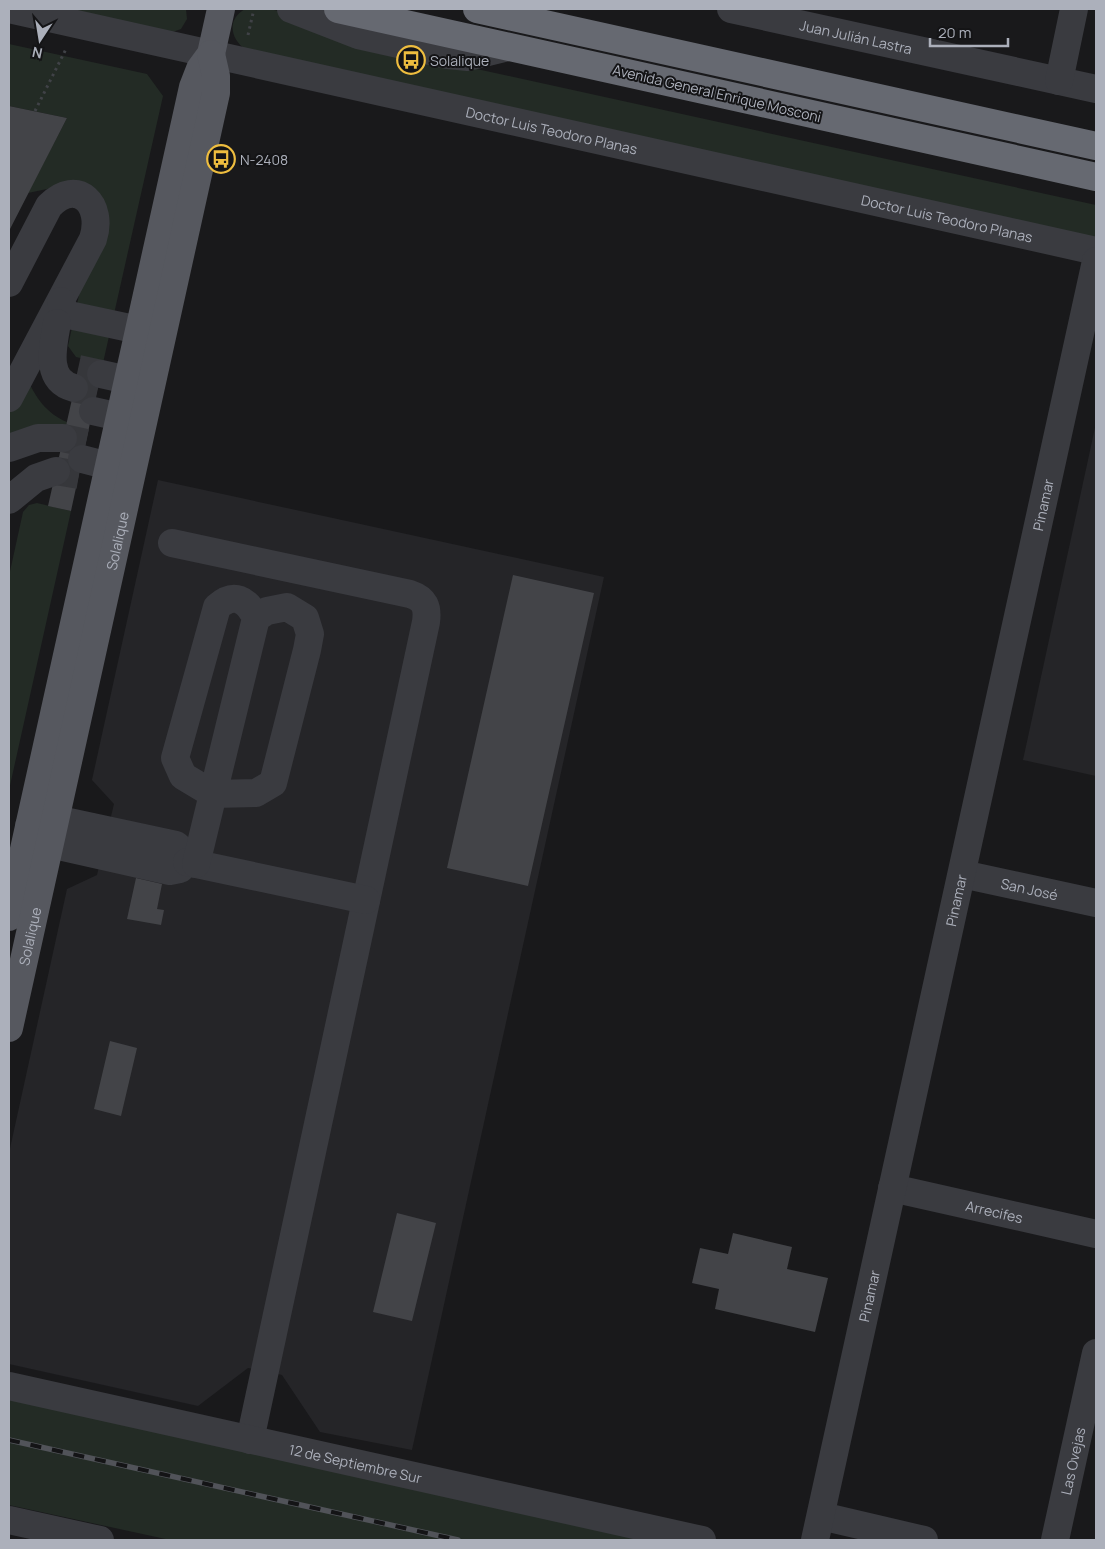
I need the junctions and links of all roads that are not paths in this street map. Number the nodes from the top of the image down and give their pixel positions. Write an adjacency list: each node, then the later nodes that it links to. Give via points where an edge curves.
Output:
1 (221, 9): 11 (main road, Solalique)
2 (291, 9): 10 (street, via 363,36 448,56 468,57)
3 (338, 9): 10 (highway, Avenida General Enrique Mosconi)
4 (477, 9): 9 (highway)
5 (534, 9): 9 (highway)
6 (731, 9): 12 (street, Juan Julián Lastra)
7 (1074, 9): 12 (street)
8 (12, 12): 11 (street, Doctor Luis Teodoro Planas)
9 (612, 39): 14 (highway)
10 (508, 47): 15 (highway, Avenida General Enrique Mosconi)
11 (211, 54): 16 (street, Doctor Luis Teodoro Planas); 20 (main road, Solalique, via 193,87); 32 (main road, Solalique, via 216,93)
12 (1059, 81): 13 (street, Juan Julián Lastra)
13 (1096, 89)
14 (1096, 146)
15 (1096, 177)
16 (1096, 251)
17 (1096, 262): 34 (street, Pinamar)
18 (9, 283): 19 (street, via 49,206 65,194 81,196 95,211 96,230)
19 (61, 301): 20 (street, via 69,315); 21 (street, via 53,350 63,383); 22 (street)
20 (139, 330): 23 (main road, Solalique)
21 (86, 390): 23 (street); 23 (street)
22 (9, 398)
23 (124, 399): 26 (main road, Solalique)
24 (9, 449): 25 (street)
25 (71, 457): 26 (street); 27 (street, via 36,478)
26 (109, 465): 31 (main road, Solalique)
27 (13, 500)
28 (172, 543): 35 (street, via 410,594 424,603 426,622)
29 (256, 618): 30 (street); 30 (street, via 250,606 237,598 226,599 217,608 175,758 183,776); 30 (street, via 268,611 287,607 305,618 310,634 307,650 273,783 256,793)
30 (213, 794): 33 (street)
31 (29, 826): 32 (street, via 40,839); 37 (main road, Solalique)
32 (52, 831): 33 (street, via 170,871); 38 (main road, Solalique)
33 (191, 863): 35 (street)
34 (962, 874): 36 (street, San José); 39 (street, Pinamar)
35 (366, 900): 43 (street)
36 (1096, 902)
37 (9, 917)
38 (9, 1028)
39 (892, 1188): 40 (street, Arrecifes); 45 (street, Pinamar)
40 (1096, 1234)
41 (1096, 1353): 49 (street, Las Ovejas)
42 (9, 1386): 43 (street, 12 de Septiembre Sur)
43 (250, 1440): 47 (street, 12 de Septiembre Sur)
44 (9, 1520): 46 (street)
45 (818, 1528): 48 (street)
46 (100, 1540)
47 (702, 1540)
48 (924, 1540)
49 (1055, 1540)

